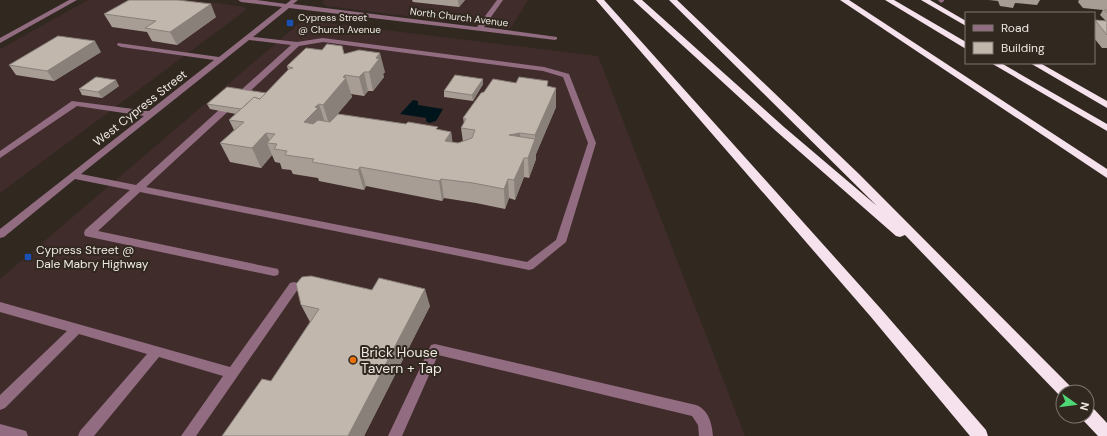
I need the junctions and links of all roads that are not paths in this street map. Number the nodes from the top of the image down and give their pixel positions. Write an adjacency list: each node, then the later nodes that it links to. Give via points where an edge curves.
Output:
1 (74, 0): 16 (street)
2 (241, 0): 11 (street, North Church Avenue)
3 (295, 0): 11 (street, West Cypress Street)
4 (500, 0): 13 (street)
5 (600, 0): 48 (highway, via 876,313)
6 (637, 0): 32 (highway, via 855,195)
7 (673, 0): 32 (highway, via 855,177)
8 (844, 0): 27 (highway)
9 (889, 0): 19 (highway)
10 (925, 0): 12 (highway)
11 (287, 6): 13 (street, North Church Avenue); 14 (street, West Cypress Street)
12 (965, 23)
13 (479, 29): 15 (street, North Church Avenue)
14 (248, 38): 17 (street); 20 (street, West Cypress Street)
15 (555, 38)
16 (0, 41)
17 (297, 44): 29 (street); 29 (street, via 323,40 544,69 566,76 592,143 561,242 529,266)
18 (121, 45): 20 (street)
19 (965, 45)
20 (221, 59): 24 (street, West Cypress Street)
21 (997, 64): 25 (highway)
22 (1036, 64): 23 (highway)
23 (1107, 105)
24 (150, 114): 26 (street, via 75,103); 28 (street, West Cypress Street)
25 (1107, 128)
26 (0, 155)
27 (1107, 174)
28 (74, 176): 29 (street); 30 (street, West Cypress Street)
29 (138, 188): 31 (street, via 88,233)
30 (0, 234)
31 (274, 272)
32 (955, 279): 38 (highway)
33 (294, 286): 37 (street)
34 (0, 307): 35 (street)
35 (77, 329): 36 (street); 39 (street)
36 (157, 352): 37 (street); 44 (street)
37 (233, 373): 45 (street)
38 (1058, 384)
39 (0, 404)
40 (1095, 421): 42 (highway)
41 (0, 430): 43 (street)
42 (1107, 434)
43 (21, 436)
44 (85, 436)
45 (188, 436)
46 (395, 436): 47 (street, via 435,349 696,411 705,423)
47 (706, 436)
48 (980, 436)

